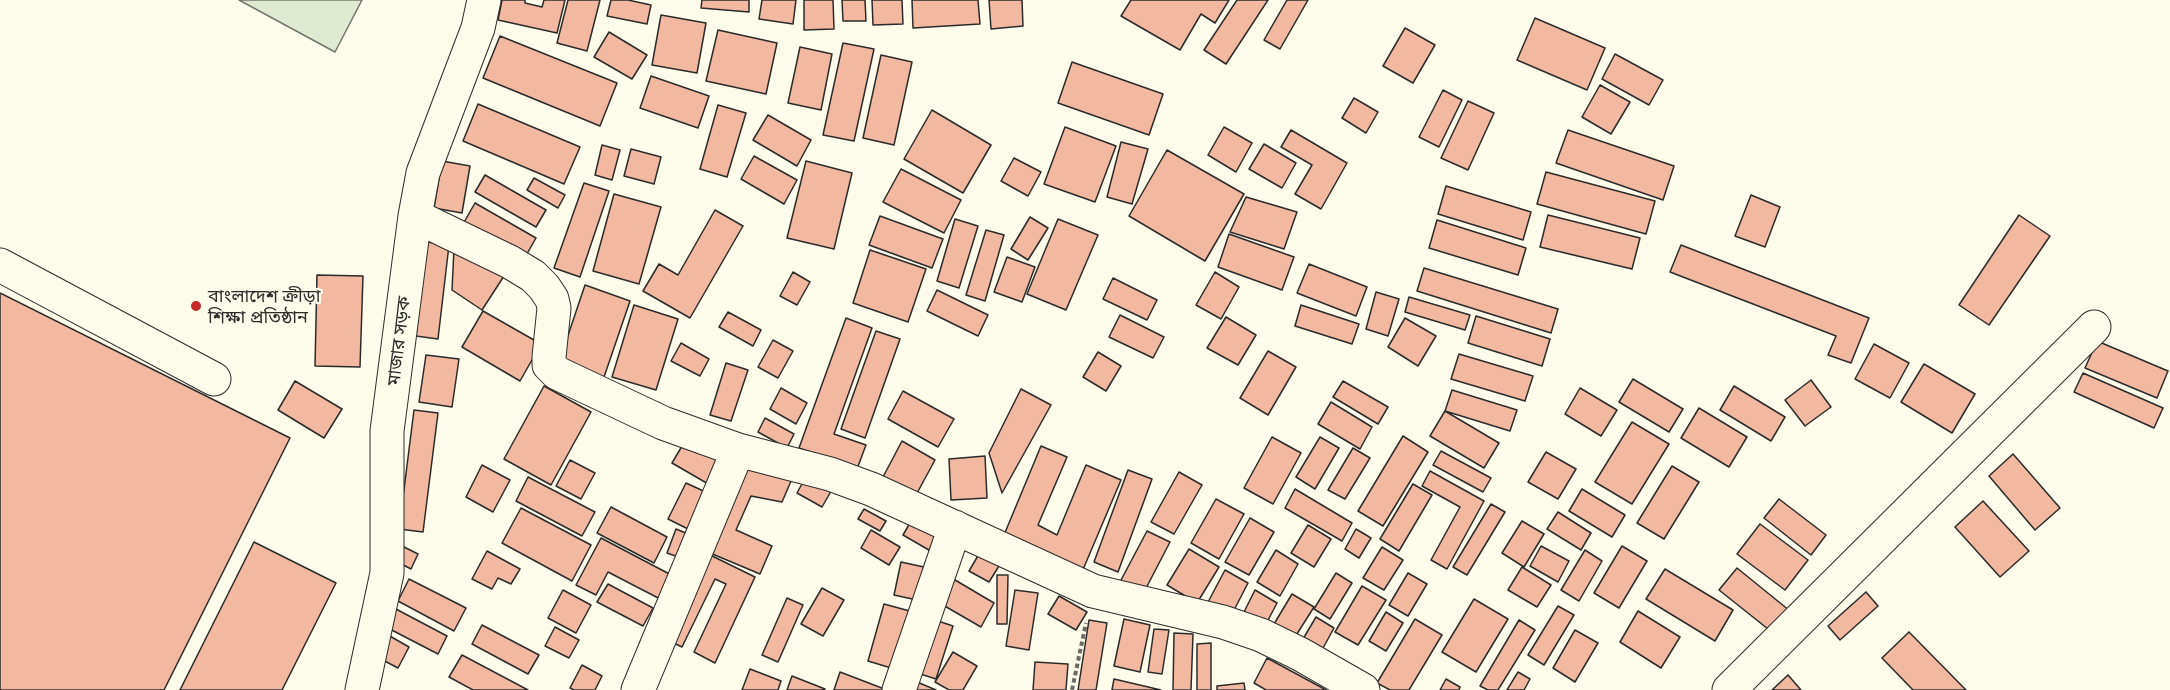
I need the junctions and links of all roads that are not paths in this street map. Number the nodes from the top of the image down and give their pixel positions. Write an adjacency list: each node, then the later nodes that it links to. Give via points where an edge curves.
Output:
1 (484, 0): 2 (street, মাজার সড়ক, via 478,28 423,173)
2 (415, 216): 6 (street, via 510,262 544,287 554,308 549,365 557,373 663,423); 8 (street, মাজার সড়ক, via 387,431 387,573)
3 (0, 265): 5 (street)
4 (2094, 327): 12 (street)
5 (214, 379)
6 (738, 450): 7 (street, via 830,474); 9 (street)
7 (955, 527): 10 (street); 11 (street, via 1093,591 1261,635)
8 (362, 690)
9 (638, 690)
10 (899, 690)
11 (1363, 690)
12 (1729, 690)

